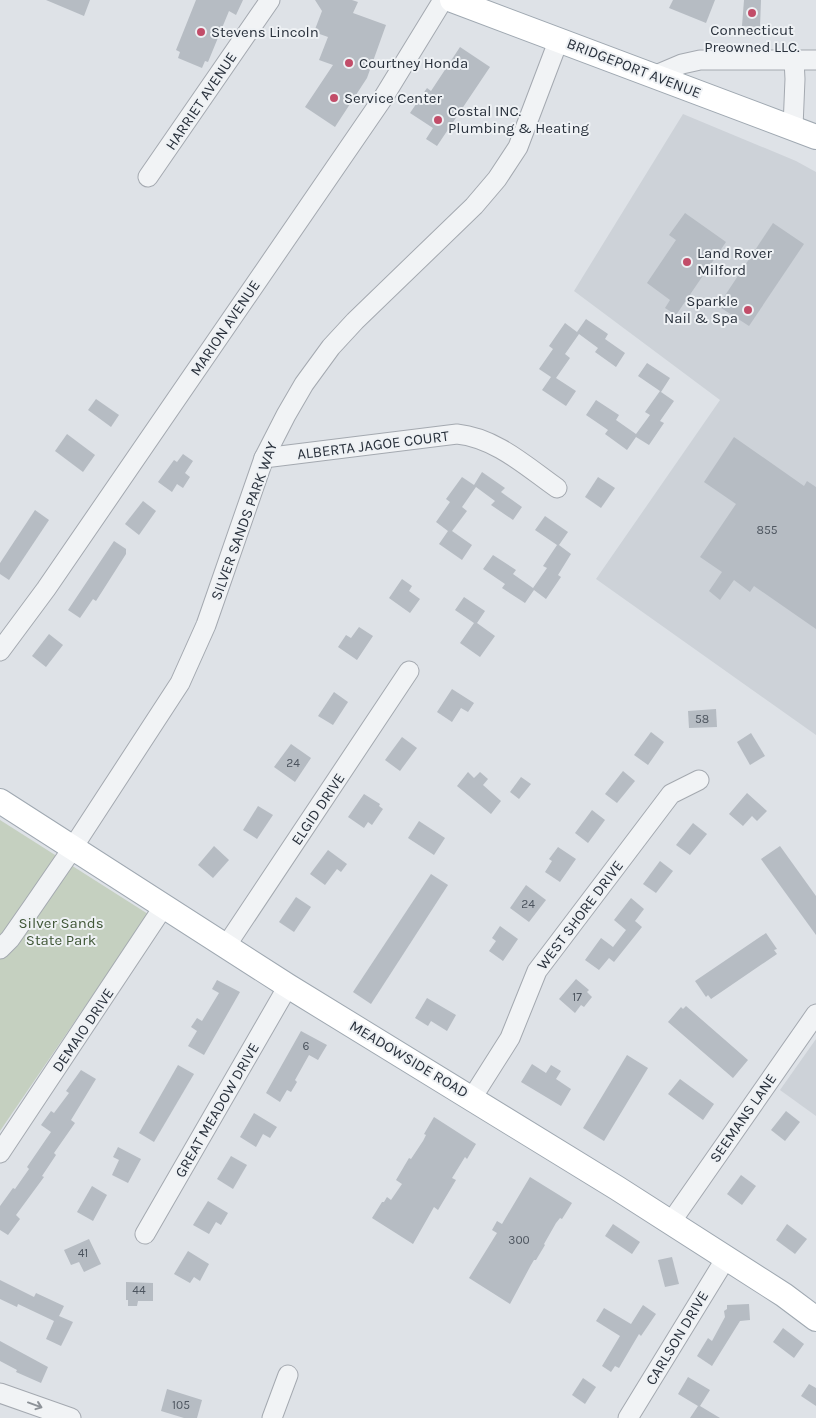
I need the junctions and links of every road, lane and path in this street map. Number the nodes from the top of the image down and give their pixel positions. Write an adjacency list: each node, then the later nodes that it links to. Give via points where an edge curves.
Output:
1 (270, 0): 10 (street, HARRIET AVENUE)
2 (443, 0): 13 (street, MARION AVENUE, via 383,98 46,589)
3 (452, 0): 4 (main road, BRIDGEPORT AVENUE)
4 (559, 39): 7 (main road, BRIDGEPORT AVENUE); 11 (street, SILVER SANDS PARK WAY, via 518,147 497,179 474,206 331,347 304,384)
5 (794, 60): 6 (street); 7 (street, via 700,60); 8 (street)
6 (816, 60)
7 (656, 76): 8 (main road, BRIDGEPORT AVENUE)
8 (793, 128): 9 (main road, BRIDGEPORT AVENUE)
9 (816, 137)
10 (148, 177)
11 (264, 458): 12 (street, ALBERTA JAGOE COURT, via 458,434 497,446); 17 (street, SILVER SANDS PARK WAY, via 206,625 184,675)
12 (557, 488)
13 (0, 651)
14 (409, 671): 19 (street, ELGID DRIVE)
15 (699, 780): 23 (street, WEST SHORE DRIVE, via 671,794 537,971 510,1038)
16 (0, 801): 17 (main road, MEADOWSIDE ROAD)
17 (73, 848): 18 (main road, MEADOWSIDE ROAD); 20 (street, SILVER SANDS PARK WAY)
18 (164, 906): 19 (main road, MEADOWSIDE ROAD); 24 (street, DEMAIO DRIVE)
19 (226, 946): 21 (main road, MEADOWSIDE ROAD)
20 (0, 949)
21 (288, 986): 23 (main road, MEADOWSIDE ROAD); 26 (street, GREAT MEADOW DRIVE)
22 (816, 1014): 25 (street, SEEMANS LANE)
23 (472, 1098): 25 (main road, MEADOWSIDE ROAD)
24 (0, 1153)
25 (671, 1222): 27 (main road, MEADOWSIDE ROAD)
26 (145, 1234)
27 (726, 1258): 28 (main road, MEADOWSIDE ROAD); 33 (street, CARLSON DRIVE)
28 (816, 1319)
29 (288, 1375): 32 (street)
30 (0, 1392): 31 (street, one-way to 31)
31 (71, 1418)
32 (272, 1418)
33 (628, 1418)

